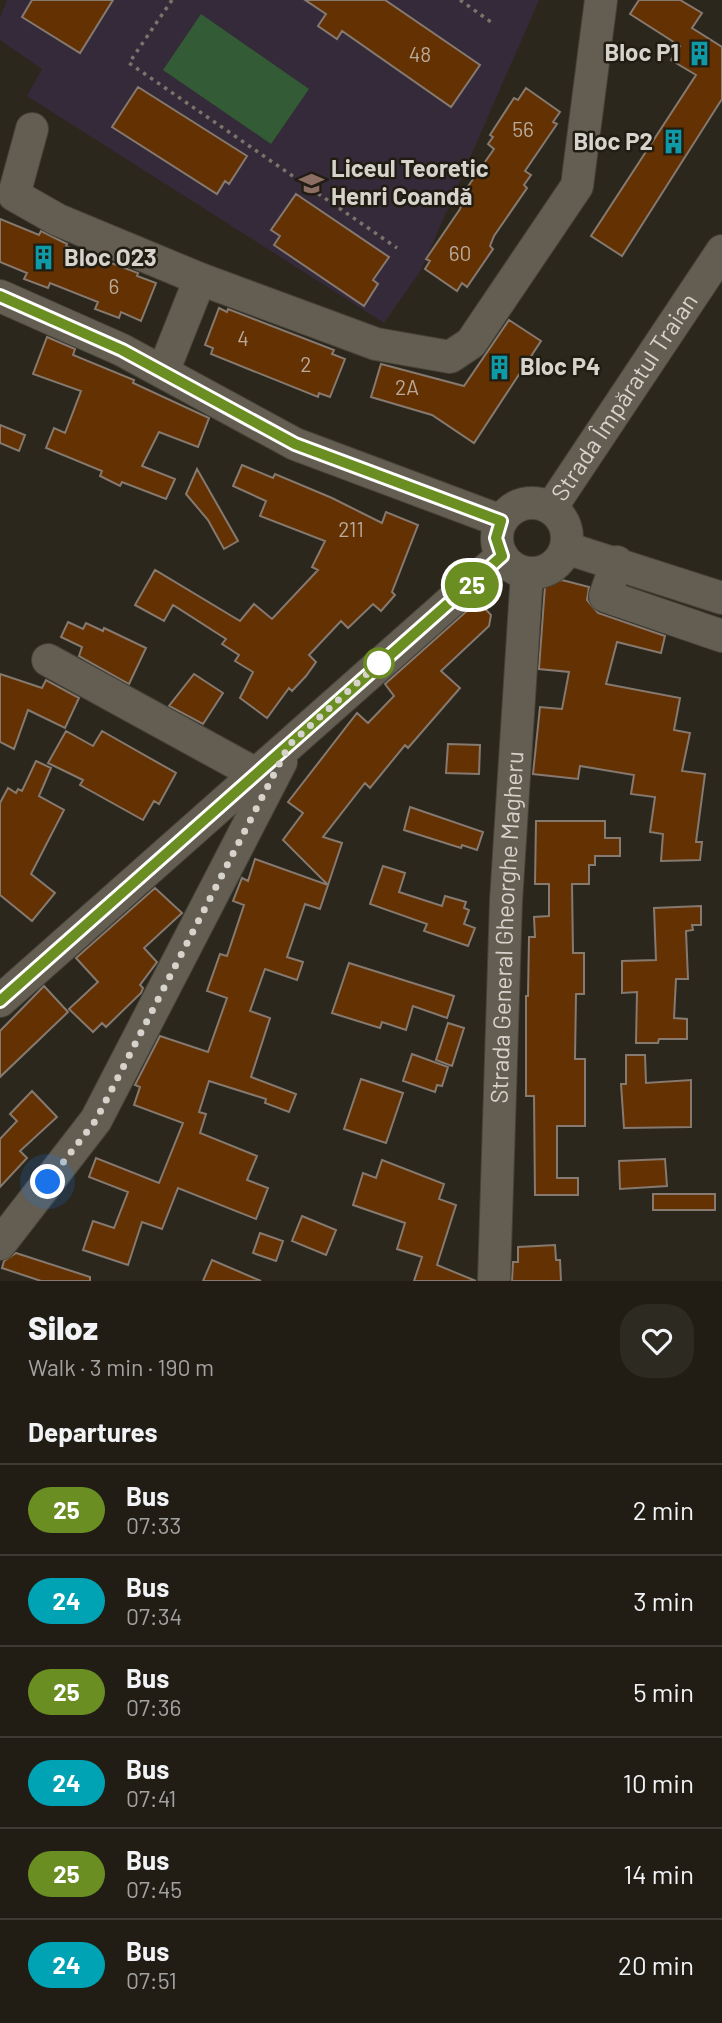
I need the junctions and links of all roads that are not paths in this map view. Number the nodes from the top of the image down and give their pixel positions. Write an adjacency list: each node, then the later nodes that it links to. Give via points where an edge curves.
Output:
1 (601, 0): 4 (street, via 577,186 471,343 450,357 376,344)
2 (32, 129): 4 (street, via 14,195 58,220)
3 (722, 251): 7 (street, Strada Împăratul Traian)
4 (200, 278): 6 (street)
5 (0, 296): 6 (street)
6 (163, 372): 8 (street, via 295,444)
7 (551, 508): 8 (street, via 518,505); 9 (street, via 565,526)
8 (501, 521): 11 (street, via 496,538)
9 (566, 548): 10 (street); 11 (street, via 555,565 537,573)
10 (617, 562): 12 (street); 13 (street, via 605,596)
11 (514, 565): 15 (street); 19 (street, Strada General Gheorghe Magheru)
12 (722, 598)
13 (722, 636)
14 (47, 660): 16 (street)
15 (289, 745): 16 (street); 18 (street, via 96,1120)
16 (256, 774): 17 (street)
17 (0, 1001)
18 (0, 1244)
19 (494, 1281)

